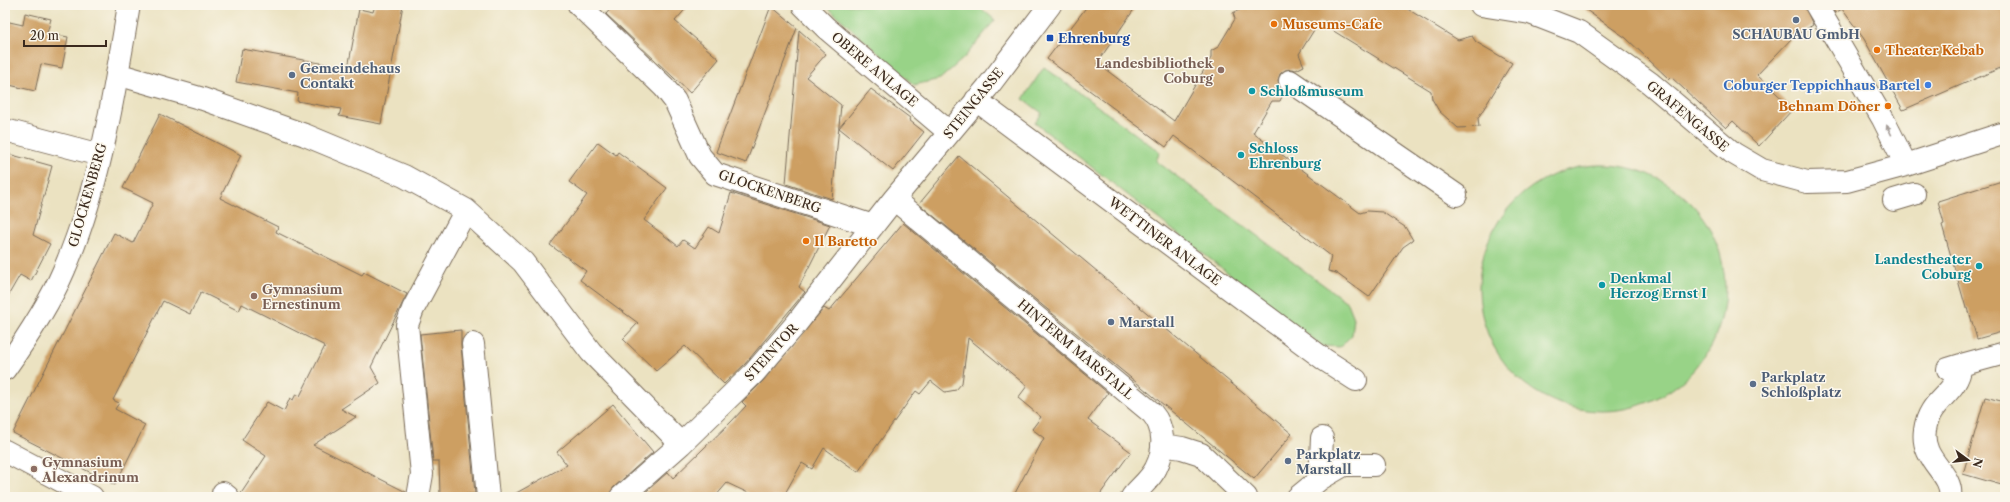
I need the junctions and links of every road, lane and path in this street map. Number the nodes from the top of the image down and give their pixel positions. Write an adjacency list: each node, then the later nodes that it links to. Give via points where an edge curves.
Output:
1 (129, 5): 7 (street, GLOCKENBERG)
2 (579, 5): 18 (street, GLOCKENBERG, via 664,87 675,101 700,156 716,174)
3 (803, 5): 11 (street, OBERE ANLAGE, via 826,28)
4 (1050, 5): 9 (street, STEINGASSE)
5 (1481, 5): 14 (street, GRAFENGASSE, via 1530,13 1580,32 1650,83 1733,153 1762,170 1807,182 1847,181)
6 (1816, 5): 14 (street, one-way to 6, via 1883,119)
7 (117, 74): 13 (street, GLOCKENBERG); 17 (street, via 202,99 306,135 404,176)
8 (1290, 81): 15 (street)
9 (976, 100): 11 (street, STEINGASSE); 22 (street, WETTINER ANLAGE, via 1325,360)
10 (5, 130): 13 (street)
11 (949, 132): 16 (street, STEINGASSE)
12 (2005, 133): 14 (street, GRAFENGASSE)
13 (100, 155): 21 (street, GLOCKENBERG, via 84,215 64,271 30,334)
14 (1906, 165)
15 (1456, 195)
16 (894, 199): 18 (street, STEINTOR); 25 (street, HINTERM MARSTALL, via 1152,413 1162,430)
17 (466, 210): 24 (street, via 523,262 591,352); 31 (street, via 413,309 407,326 422,474)
18 (873, 226): 24 (street, STEINTOR, via 754,373)
19 (473, 344): 32 (street)
20 (2005, 353): 36 (street, via 1954,367 1960,376 1934,405 1927,418 1924,432 1926,448 1932,461 1950,482)
21 (5, 369)
22 (1356, 380)
23 (1322, 438): 28 (street)
24 (681, 444): 29 (street, STEINTOR)
25 (1162, 445): 33 (street, HINTERM MARSTALL, via 1156,469); 34 (street, via 1201,454)
26 (5, 451): 30 (street)
27 (1374, 465): 28 (street, via 1344,464)
28 (1320, 479): 35 (street)
29 (626, 493)
30 (92, 497)
31 (418, 497)
32 (488, 497)
33 (1132, 497)
34 (1246, 497)
35 (1298, 497)
36 (1950, 497)

